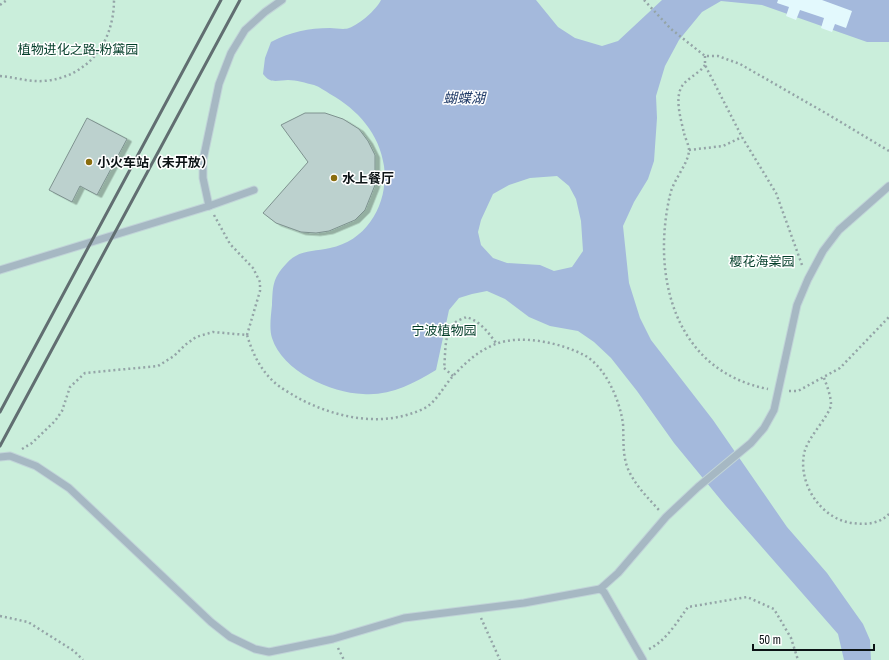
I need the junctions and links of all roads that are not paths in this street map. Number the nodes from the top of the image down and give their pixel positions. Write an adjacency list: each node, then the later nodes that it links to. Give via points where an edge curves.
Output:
1 (282, 0): 4 (lane, via 245,30 230,53 219,84 203,160 203,178)
2 (889, 186): 7 (lane, via 839,230 823,251 808,279 797,305 774,410 764,428 751,443 666,517 618,573)
3 (254, 190): 4 (lane)
4 (209, 206): 5 (lane)
5 (0, 270)
6 (0, 457): 7 (lane, via 10,456 36,466 69,488 211,622 230,637 255,649 269,652 283,650 333,639 404,618 524,603)
7 (600, 589): 8 (lane)
8 (641, 657)

